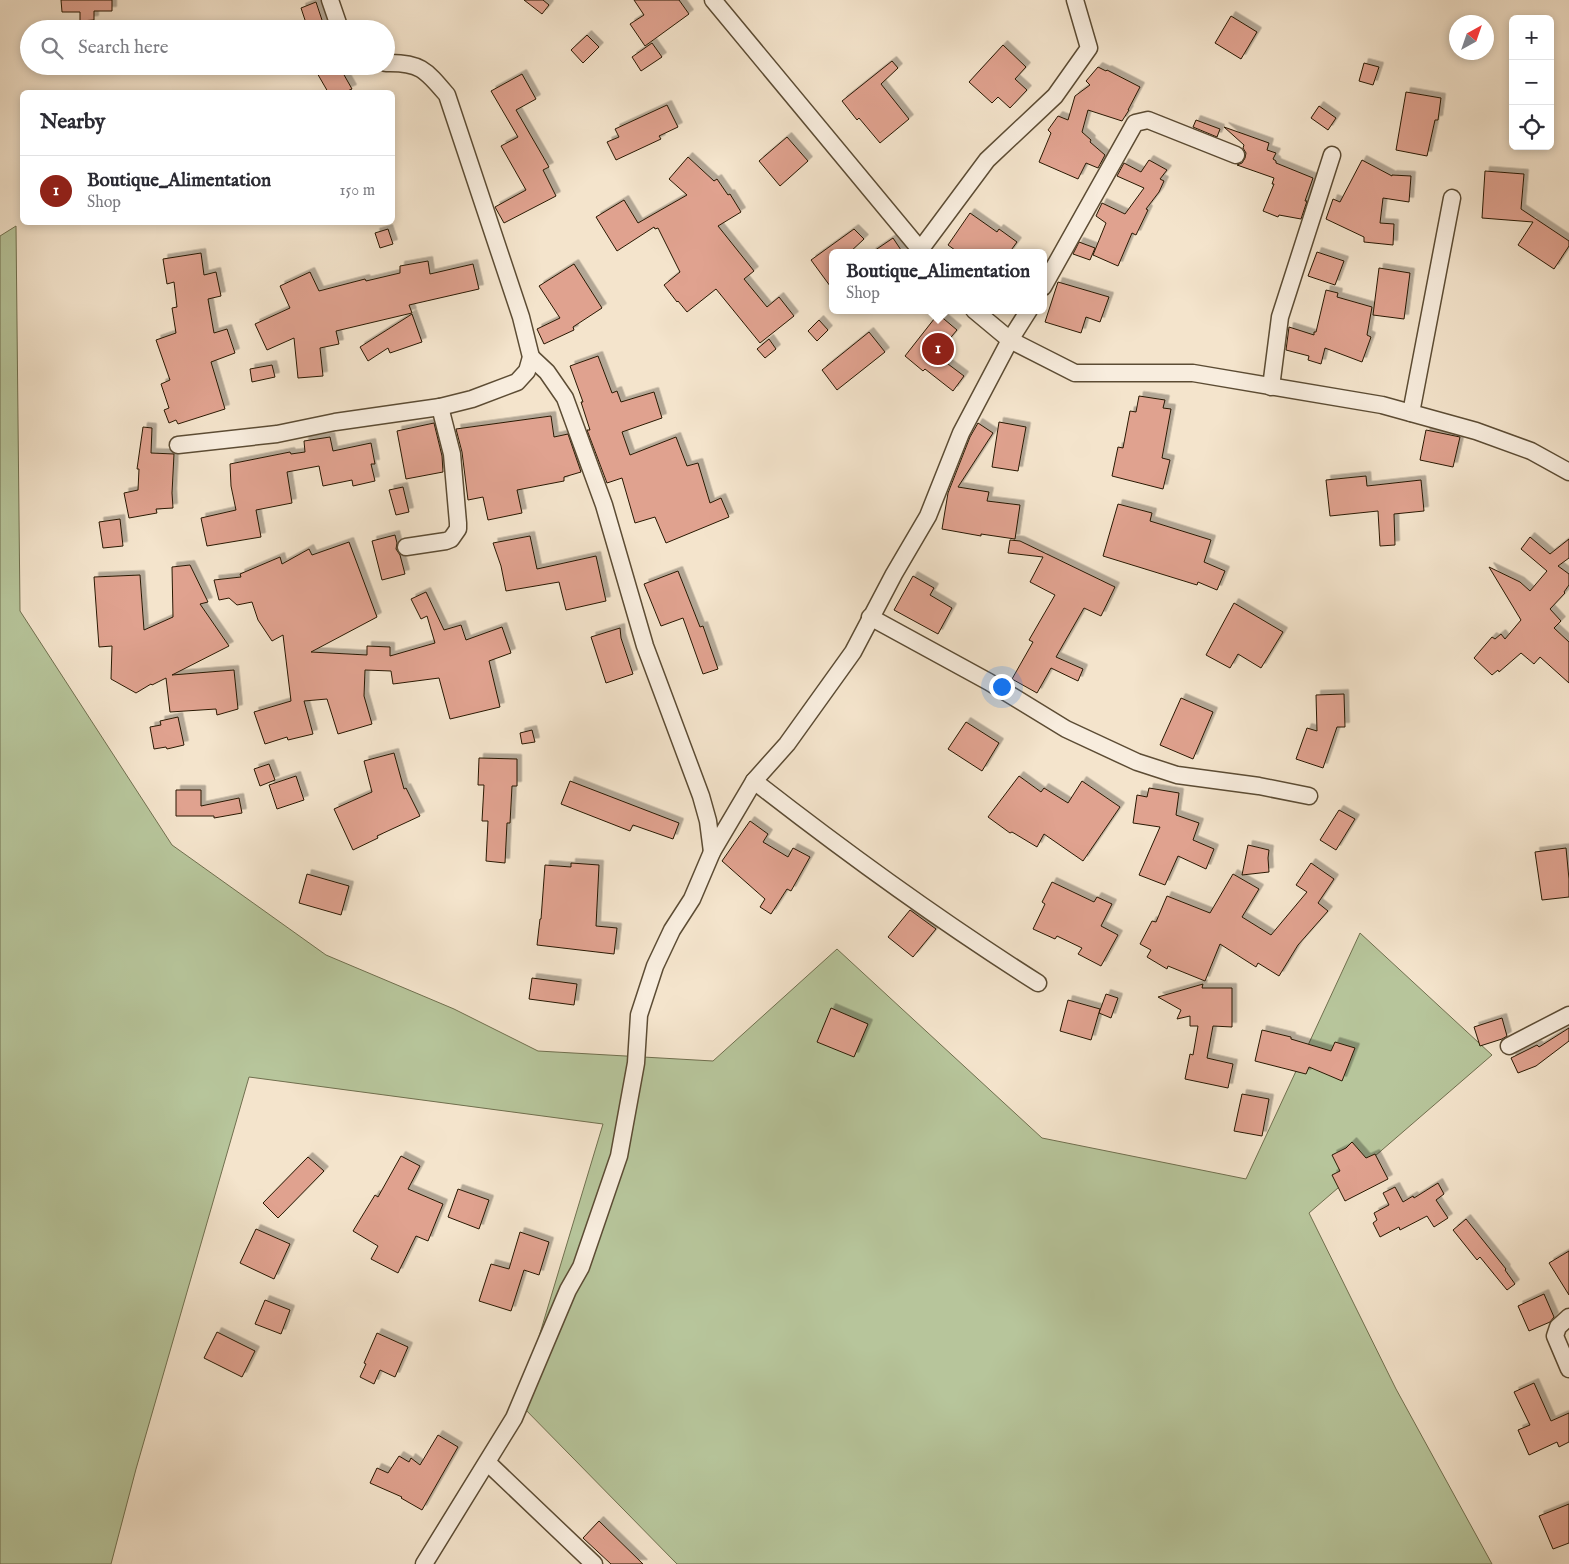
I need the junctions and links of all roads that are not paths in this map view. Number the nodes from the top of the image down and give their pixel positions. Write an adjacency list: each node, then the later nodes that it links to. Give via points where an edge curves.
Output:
1 (330, 0): 4 (street)
2 (713, 0): 9 (street)
3 (1075, 0): 10 (street, via 1089,48 1055,96 987,160)
4 (337, 20)
5 (395, 64): 15 (street, via 413,64 432,76 447,95 521,317)
6 (1236, 155): 11 (street, via 1148,120 1135,123)
7 (1332, 155): 16 (street, via 1280,317)
8 (1452, 198): 18 (street)
9 (919, 249)
10 (922, 249)
11 (1047, 280)
12 (979, 314): 14 (street)
13 (1026, 314): 14 (street)
14 (1010, 340): 16 (street, via 1075,373 1193,373); 22 (street, via 961,433 928,516)
15 (531, 357): 17 (street, via 528,371 517,382); 25 (street, via 547,372 565,398 586,454 645,646 701,796)
16 (1271, 387): 18 (street, via 1382,405)
17 (440, 407): 19 (street, via 277,434); 21 (street, via 452,454 458,528 446,541)
18 (1411, 413): 20 (street, via 1531,450)
19 (178, 445)
20 (1569, 472)
21 (406, 547)
22 (870, 617): 23 (street, via 853,652 793,736); 24 (street, via 989,682 1066,729 1137,762 1177,775)
23 (754, 781): 25 (street); 26 (street, via 825,836)
24 (1309, 796)
25 (712, 852): 31 (street, via 692,899 672,930 655,966 639,1015 636,1063 619,1156 581,1267 568,1290 514,1418)
26 (1038, 983)
27 (1569, 1015): 28 (street)
28 (1509, 1046)
29 (1569, 1317): 30 (street, via 1558,1327 1555,1336)
30 (1569, 1369)
31 (488, 1463): 32 (street); 33 (street)
32 (424, 1564)
33 (594, 1564)

